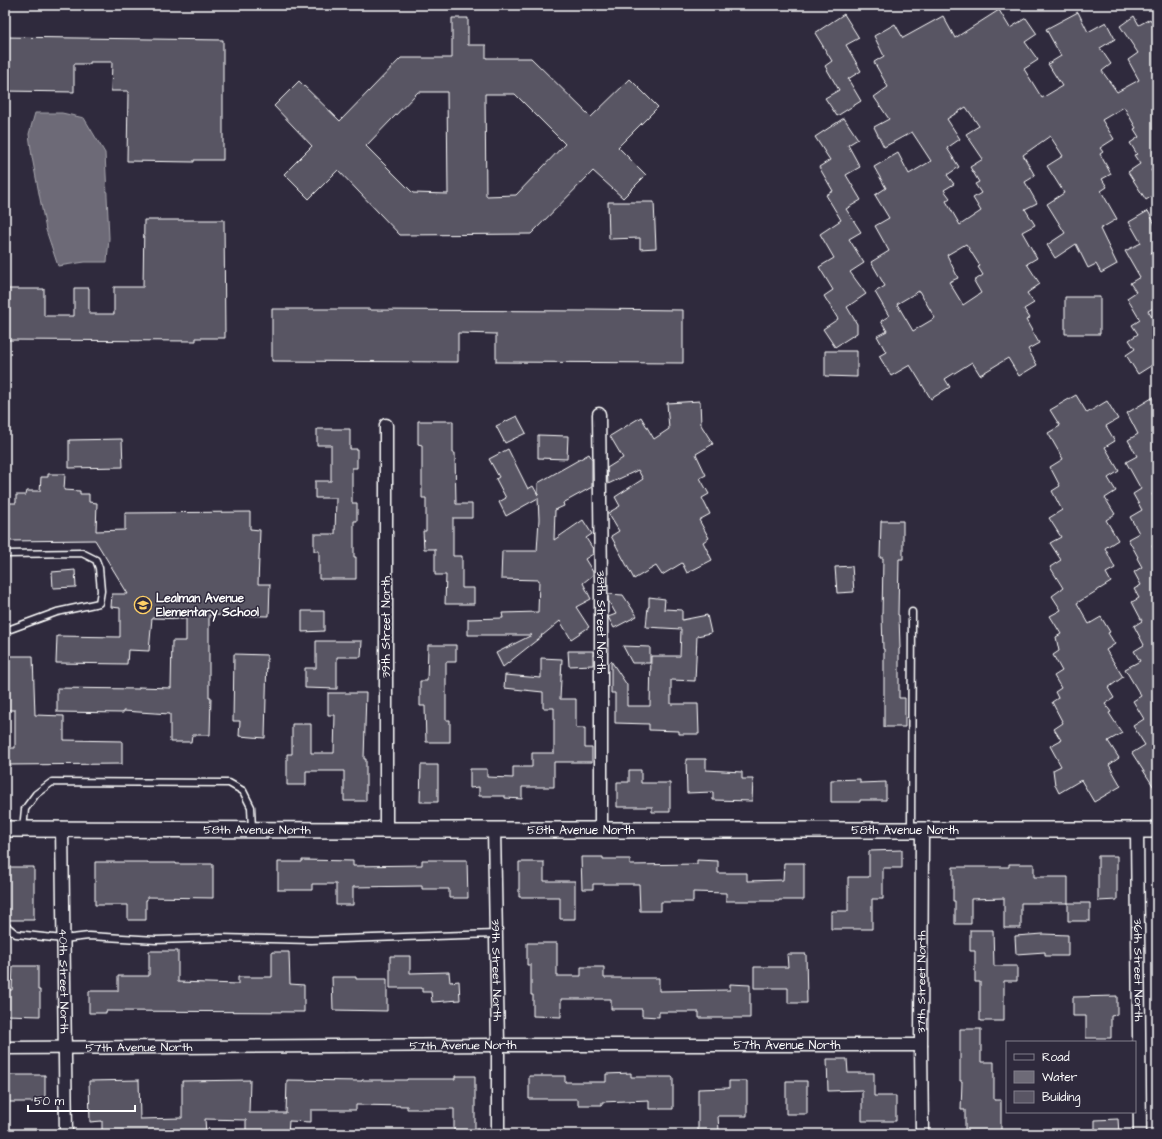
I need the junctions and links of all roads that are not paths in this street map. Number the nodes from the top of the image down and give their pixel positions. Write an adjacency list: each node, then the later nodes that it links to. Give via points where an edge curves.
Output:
1 (599, 414): 12 (street, 38th Street North)
2 (386, 424): 10 (street, 39th Street North)
3 (5, 554): 5 (lane, via 82,553 96,560 101,591 99,603 57,612)
4 (912, 612): 13 (lane)
5 (5, 631)
6 (5, 828): 7 (street, 58th Avenue North)
7 (23, 828): 8 (street, 58th Avenue North); 9 (lane, via 25,809 36,794 52,782 229,783 243,791 251,807)
8 (62, 828): 9 (street, 58th Avenue North); 18 (street, 40th Street North)
9 (252, 829): 10 (street, 58th Avenue North)
10 (386, 830): 11 (street, 58th Avenue North)
11 (494, 830): 12 (street, 58th Avenue North); 17 (street, 39th Street North)
12 (601, 830): 13 (street, 58th Avenue North)
13 (917, 830): 14 (street, 58th Avenue North); 20 (street, 37th Street North)
14 (1137, 830): 15 (street, 58th Avenue North); 26 (street, 36th Street North)
15 (1157, 830)
16 (5, 925): 18 (lane, via 16,934)
17 (496, 934): 18 (lane, via 311,940 156,940 89,936); 19 (street, 39th Street North)
18 (63, 939): 22 (street, 40th Street North)
19 (498, 1045): 20 (street, 57th Avenue North); 22 (street, 57th Avenue North); 24 (street, 39th Street North)
20 (921, 1045): 25 (street, 37th Street North)
21 (5, 1048): 22 (street, 57th Avenue North)
22 (65, 1048): 23 (street, 40th Street North)
23 (66, 1134)
24 (498, 1134)
25 (922, 1134)
26 (1140, 1134)

